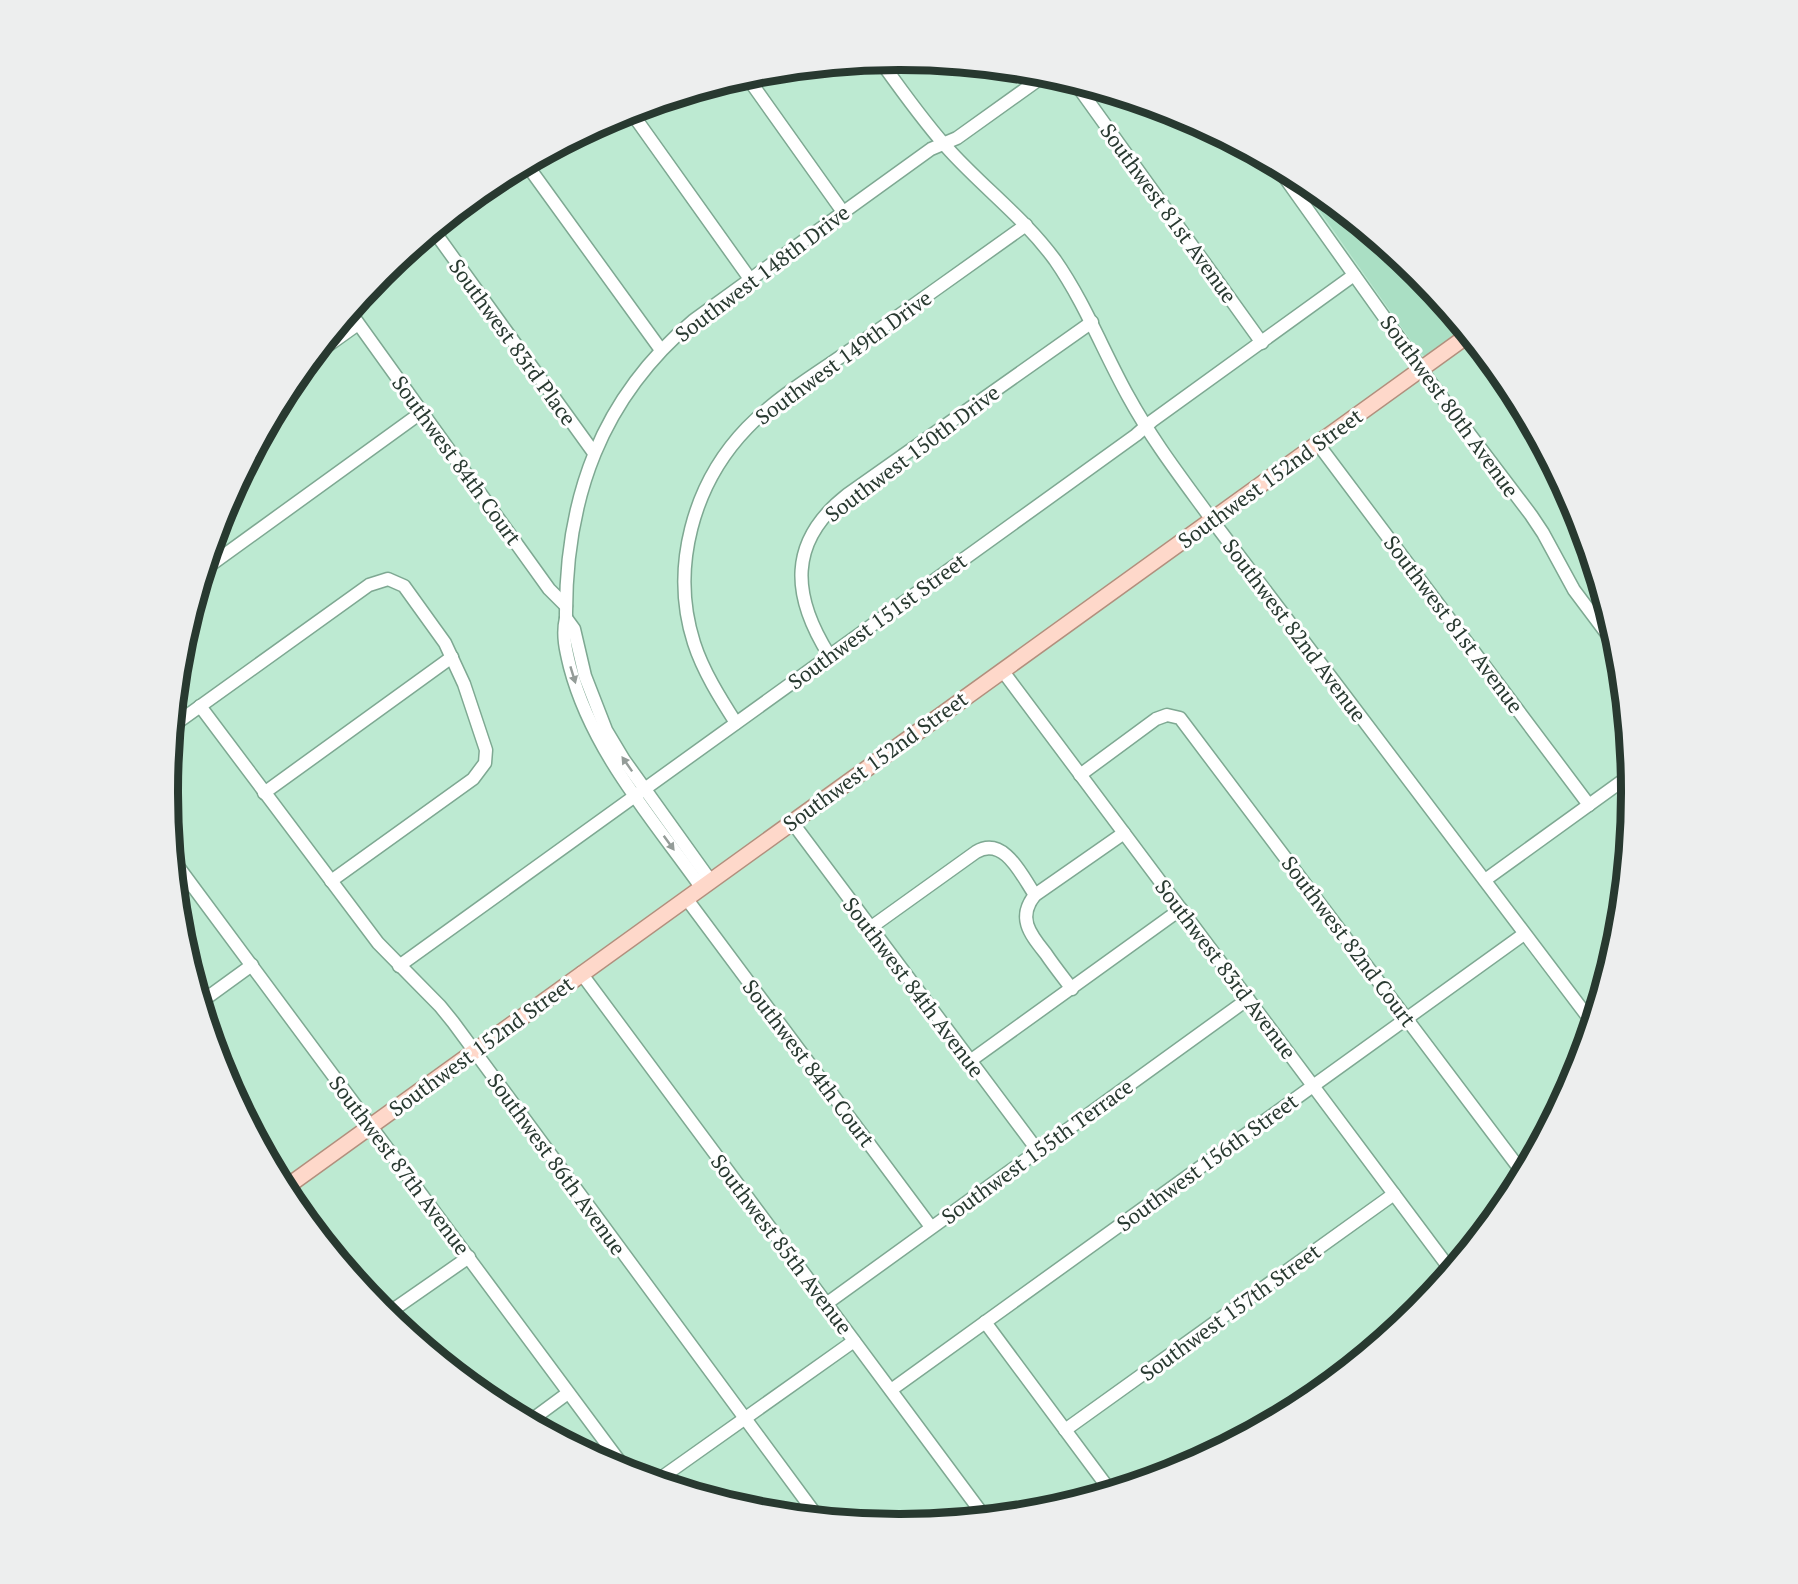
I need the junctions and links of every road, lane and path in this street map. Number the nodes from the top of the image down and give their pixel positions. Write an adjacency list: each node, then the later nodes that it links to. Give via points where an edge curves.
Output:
1 (888, 70): 6 (street, Southwest 82nd Avenue)
2 (1034, 83): 6 (street, Southwest 148th Drive)
3 (753, 85): 9 (street)
4 (1083, 94): 19 (street, Southwest 81st Avenue)
5 (637, 120): 13 (street)
6 (944, 144): 9 (street, Southwest 148th Drive, via 931,148); 10 (street, Southwest 82nd Avenue)
7 (531, 171): 20 (street)
8 (1291, 186): 12 (street, Southwest 80th Avenue)
9 (843, 212): 13 (street, Southwest 148th Drive)
10 (1026, 225): 15 (street, Southwest 82nd Avenue, via 1064,273); 35 (street, Southwest 149th Drive, via 776,402 737,439 714,471 692,523 686,562 686,606 701,661)
11 (439, 237): 25 (street, Southwest 83rd Place)
12 (1354, 275): 19 (street, Southwest 151st Street); 21 (street, Southwest 80th Avenue)
13 (750, 279): 20 (street, Southwest 148th Drive)
14 (355, 319): 16 (street, Southwest 84th Court)
15 (1092, 322): 23 (street, Southwest 82nd Avenue); 30 (street, Southwest 150th Drive, via 848,495 819,522 804,556 802,592 813,626)
16 (358, 324): 17 (street); 22 (street, Southwest 84th Court)
17 (340, 337)
18 (1461, 340): 21 (main road, Southwest 152nd Street)
19 (1262, 343): 23 (street, Southwest 151st Street)
20 (661, 350): 25 (street, Southwest 148th Drive, via 623,398)
21 (1422, 369): 24 (main road, Southwest 152nd Street); 29 (street, Southwest 80th Avenue, via 1531,515 1570,584)
22 (422, 412): 27 (street); 28 (street, Southwest 84th Court)
23 (1145, 426): 26 (street, Southwest 82nd Avenue); 30 (street, Southwest 151st Street)
24 (1318, 444): 26 (main road, Southwest 152nd Street); 40 (street, Southwest 81st Avenue)
25 (594, 453): 28 (street, Southwest 148th Drive, via 573,526)
26 (1212, 520): 32 (main road, Southwest 152nd Street); 44 (street, Southwest 82nd Avenue)
27 (216, 561)
28 (566, 612): 38 (street, via 563,630 567,656 583,706 608,754)
29 (1601, 626)
30 (829, 655): 35 (street, Southwest 151st Street)
31 (452, 657): 33 (street, via 408,591 399,582 388,579 360,591); 39 (street); 45 (street, via 482,733 487,756 482,769)
32 (1002, 670): 36 (street, Southwest 83rd Avenue); 41 (main road, Southwest 152nd Street)
33 (200, 706): 34 (street); 39 (street, Southwest 86th Avenue)
34 (182, 719)
35 (736, 723): 38 (street, Southwest 151st Street)
36 (1080, 775): 42 (street, Southwest 83rd Avenue); 59 (street, Southwest 82nd Court, via 1156,719 1173,715 1180,718)
37 (1621, 782): 40 (street)
38 (640, 792): 46 (street); 53 (street, Southwest 151st Street)
39 (264, 793): 45 (street, Southwest 86th Avenue)
40 (1589, 805): 44 (street)
41 (792, 822): 46 (main road, Southwest 152nd Street); 50 (street, Southwest 84th Avenue)
42 (1124, 833): 47 (street); 49 (street, Southwest 83rd Avenue)
43 (183, 880): 52 (street, Southwest 87th Avenue)
44 (1485, 880): 51 (street, Southwest 82nd Avenue)
45 (331, 881): 53 (street, Southwest 86th Avenue)
46 (705, 884): 48 (main road, Southwest 152nd Street)
47 (1035, 895): 50 (street, via 1008,856 992,846 976,852); 55 (street, via 1026,913 1028,928)
48 (686, 898): 54 (main road, Southwest 152nd Street); 68 (street, Southwest 84th Court)
49 (1181, 909): 55 (street); 57 (street, Southwest 83rd Avenue)
50 (870, 928): 61 (street, Southwest 84th Avenue)
51 (1524, 934): 58 (street, Southwest 82nd Avenue); 59 (street, Southwest 156th Street)
52 (252, 965): 56 (street); 63 (street, Southwest 87th Avenue)
53 (399, 966): 60 (street, Southwest 86th Avenue, via 440,1006)
54 (581, 973): 60 (main road, Southwest 152nd Street); 71 (street, Southwest 85th Avenue)
55 (1072, 989): 61 (street)
56 (208, 997)
57 (1248, 999): 62 (street, Southwest 83rd Avenue); 64 (street, Southwest 155th Terrace)
58 (1585, 1014)
59 (1407, 1018): 62 (street, Southwest 156th Street); 65 (street, Southwest 82nd Court)
60 (474, 1051): 63 (main road, Southwest 152nd Street); 78 (street, Southwest 86th Avenue)
61 (970, 1061): 64 (street, Southwest 84th Avenue)
62 (1313, 1086): 67 (street, Southwest 83rd Avenue); 73 (street, Southwest 156th Street)
63 (370, 1126): 66 (main road, Southwest 152nd Street); 69 (street, Southwest 87th Avenue)
64 (1038, 1151): 68 (street, Southwest 155th Terrace)
65 (1517, 1165)
66 (292, 1183)
67 (1394, 1194): 70 (street, Southwest 83rd Avenue); 79 (street, Southwest 157th Street)
68 (932, 1227): 71 (street, Southwest 155th Terrace)
69 (469, 1257): 72 (street); 76 (street, Southwest 87th Avenue)
70 (1445, 1263)
71 (826, 1304): 74 (street, Southwest 85th Avenue)
72 (395, 1308)
73 (986, 1322): 75 (street, Southwest 156th Street); 79 (street)
74 (854, 1341): 75 (street, Southwest 85th Avenue); 78 (street)
75 (891, 1390): 84 (street, Southwest 85th Avenue)
76 (568, 1393): 77 (street); 80 (street, Southwest 87th Avenue)
77 (537, 1416)
78 (745, 1418): 81 (street); 83 (street, Southwest 86th Avenue)
79 (1065, 1430): 82 (street)
80 (615, 1455)
81 (666, 1475)
82 (1104, 1483)
83 (811, 1508)
84 (978, 1509)

